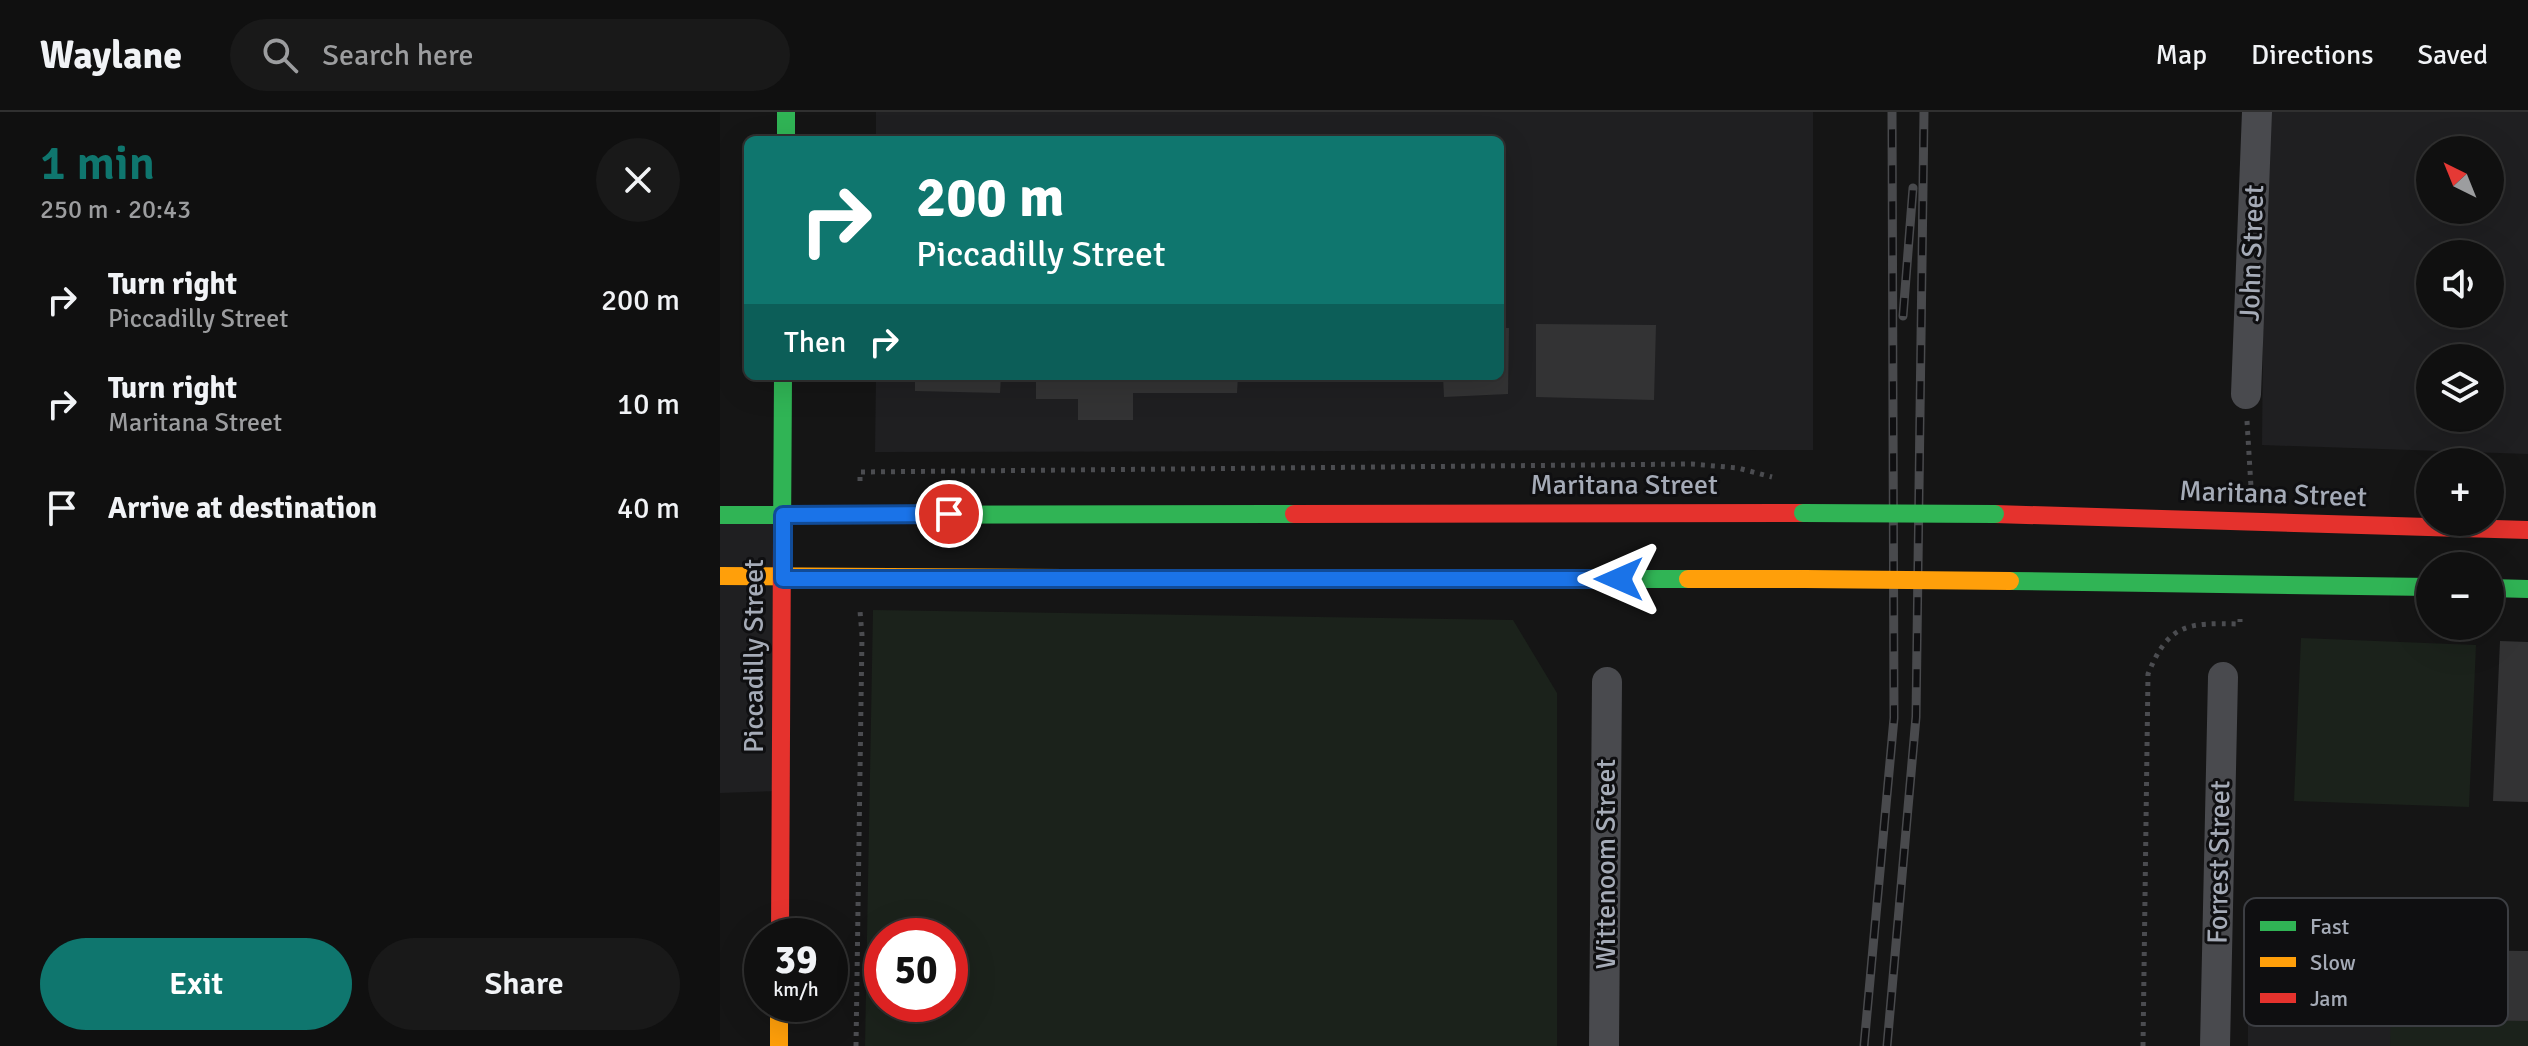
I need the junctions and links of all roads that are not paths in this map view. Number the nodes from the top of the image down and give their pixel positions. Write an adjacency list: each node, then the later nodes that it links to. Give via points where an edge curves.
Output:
1 (786, 112): 3 (main road)
2 (2257, 112): 5 (street, John Street)
3 (786, 136)
4 (783, 380): 7 (main road, Piccadilly Street)
5 (2246, 394)
6 (720, 515): 7 (main road, Maritana Street)
7 (783, 515): 8 (main road, Maritana Street, bridge, via 1995,514); 10 (main road, Piccadilly Street)
8 (2528, 530)
9 (720, 576): 10 (main road)
10 (783, 579): 11 (main road, bridge, via 1805,579); 16 (main road, Piccadilly Street)
11 (2416, 587)
12 (2504, 588): 13 (main road)
13 (2528, 589)
14 (2223, 677): 20 (street, Forrest Street)
15 (1607, 682): 19 (street, Wittenoom Street)
16 (780, 918)
17 (779, 1022): 18 (main road)
18 (779, 1046)
19 (1604, 1046)
20 (2215, 1046)

